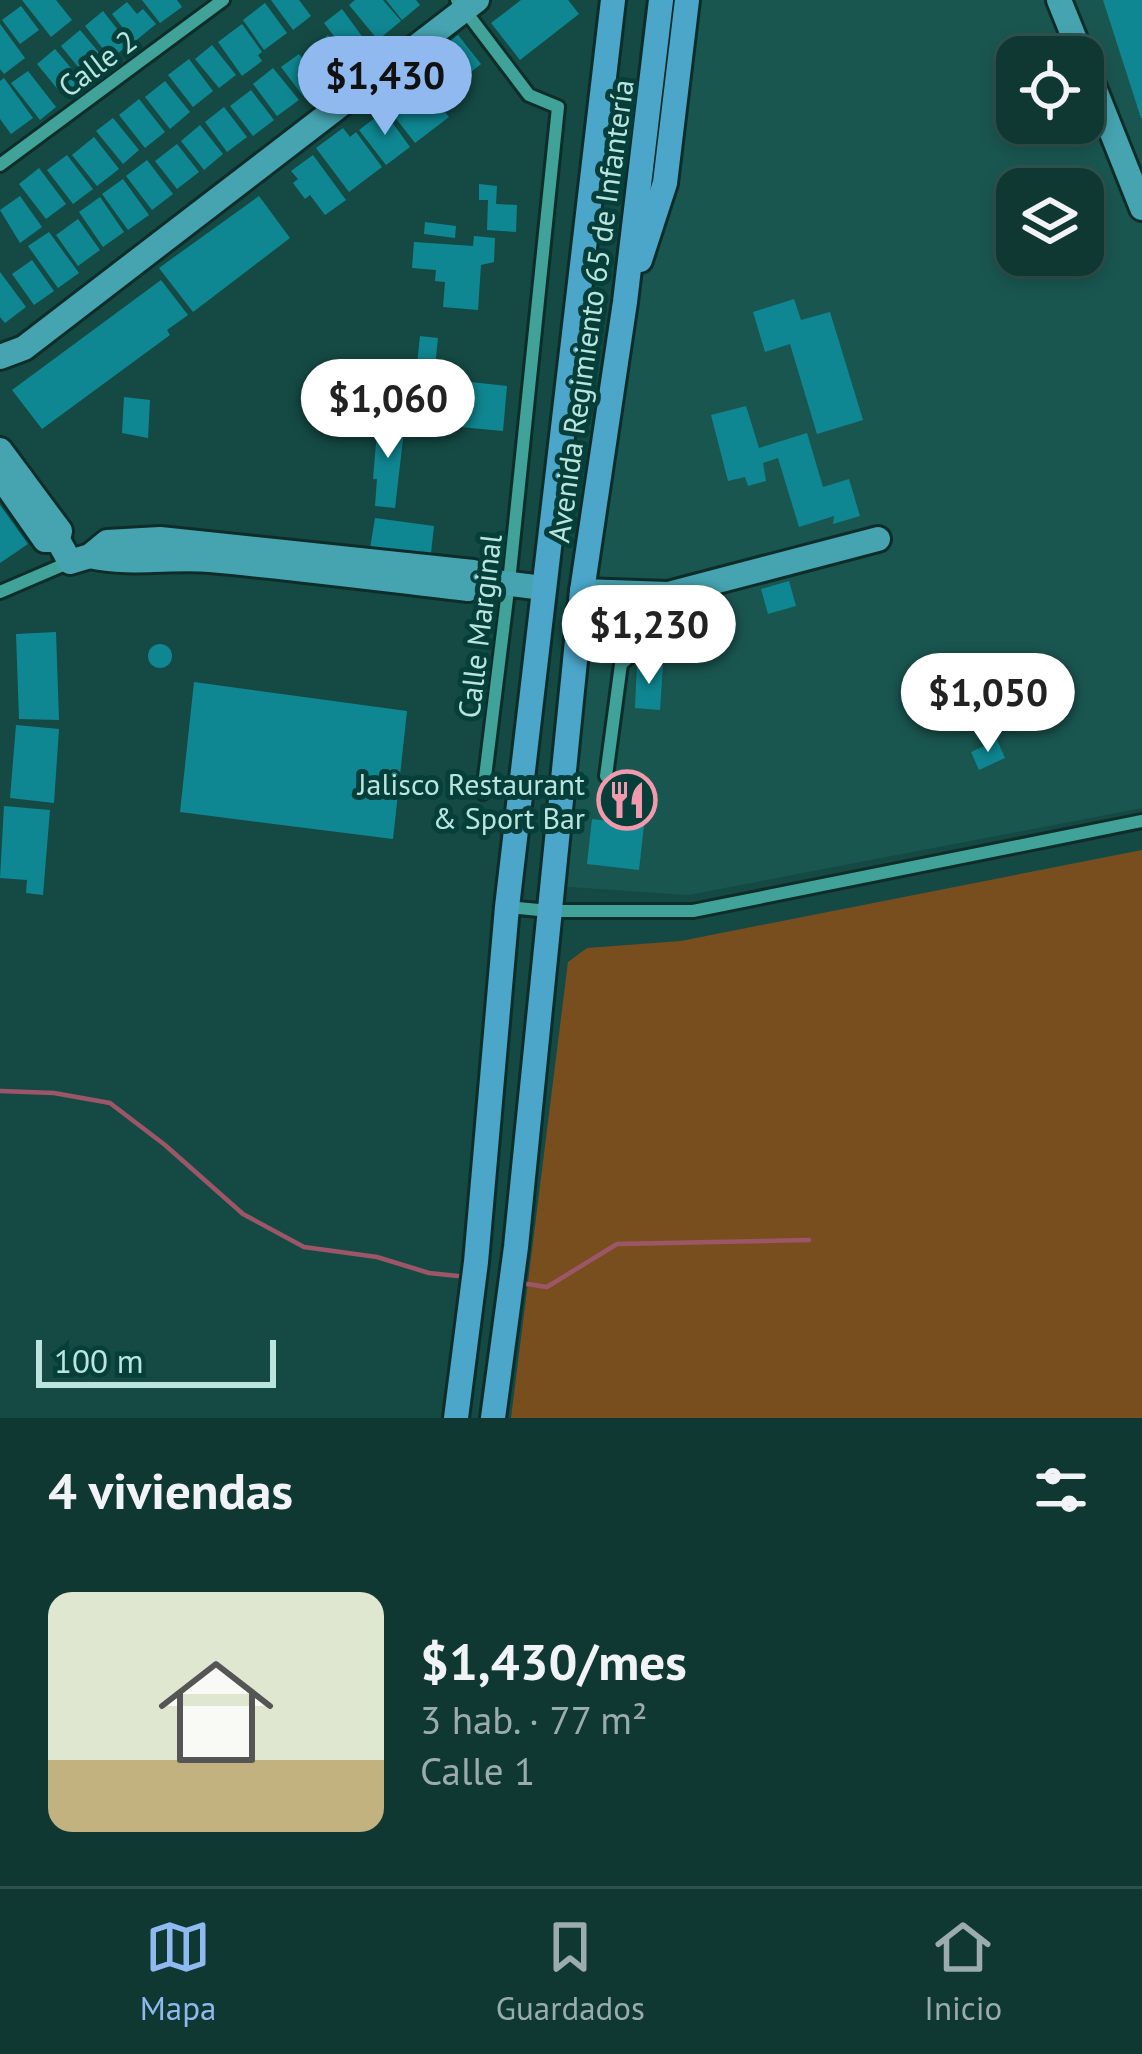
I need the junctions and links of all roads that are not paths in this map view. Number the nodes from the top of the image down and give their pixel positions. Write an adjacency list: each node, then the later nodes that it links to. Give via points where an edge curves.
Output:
1 (223, 0): 9 (street, Calle 2)
2 (613, 0): 17 (main road, Avenida Regimiento 65 de Infantería)
3 (661, 0): 11 (main road, Avenida Regimiento 65 de Infantería)
4 (687, 0): 11 (main road, via 665,183)
5 (1059, 0): 7 (street)
6 (463, 2): 12 (street, via 24,348); 16 (street, Calle Marginal, via 529,95 558,107)
7 (1073, 36)
8 (1104, 113): 10 (street)
9 (0, 165)
10 (1142, 208)
11 (625, 302): 18 (main road, Avenida Regimiento 65 de Infantería)
12 (4, 354)
13 (4, 469): 15 (street, via 45,540)
14 (878, 539): 20 (street)
15 (73, 552): 16 (street, via 115,562 247,555 422,575 473,572); 19 (street)
16 (499, 582): 17 (street); 22 (street, Calle Marginal)
17 (543, 588): 24 (main road, Avenida Regimiento 65 de Infantería)
18 (582, 591): 20 (street); 25 (main road, Avenida Regimiento 65 de Infantería)
19 (0, 592)
20 (668, 594): 21 (street, via 665,625 621,664)
21 (606, 776)
22 (483, 793)
23 (1142, 821): 25 (street, via 693,911)
24 (507, 907): 25 (street); 26 (main road, Avenida Regimiento 65 de Infantería)
25 (548, 911): 27 (main road, Avenida Regimiento 65 de Infantería)
26 (456, 1418)
27 (493, 1418)

